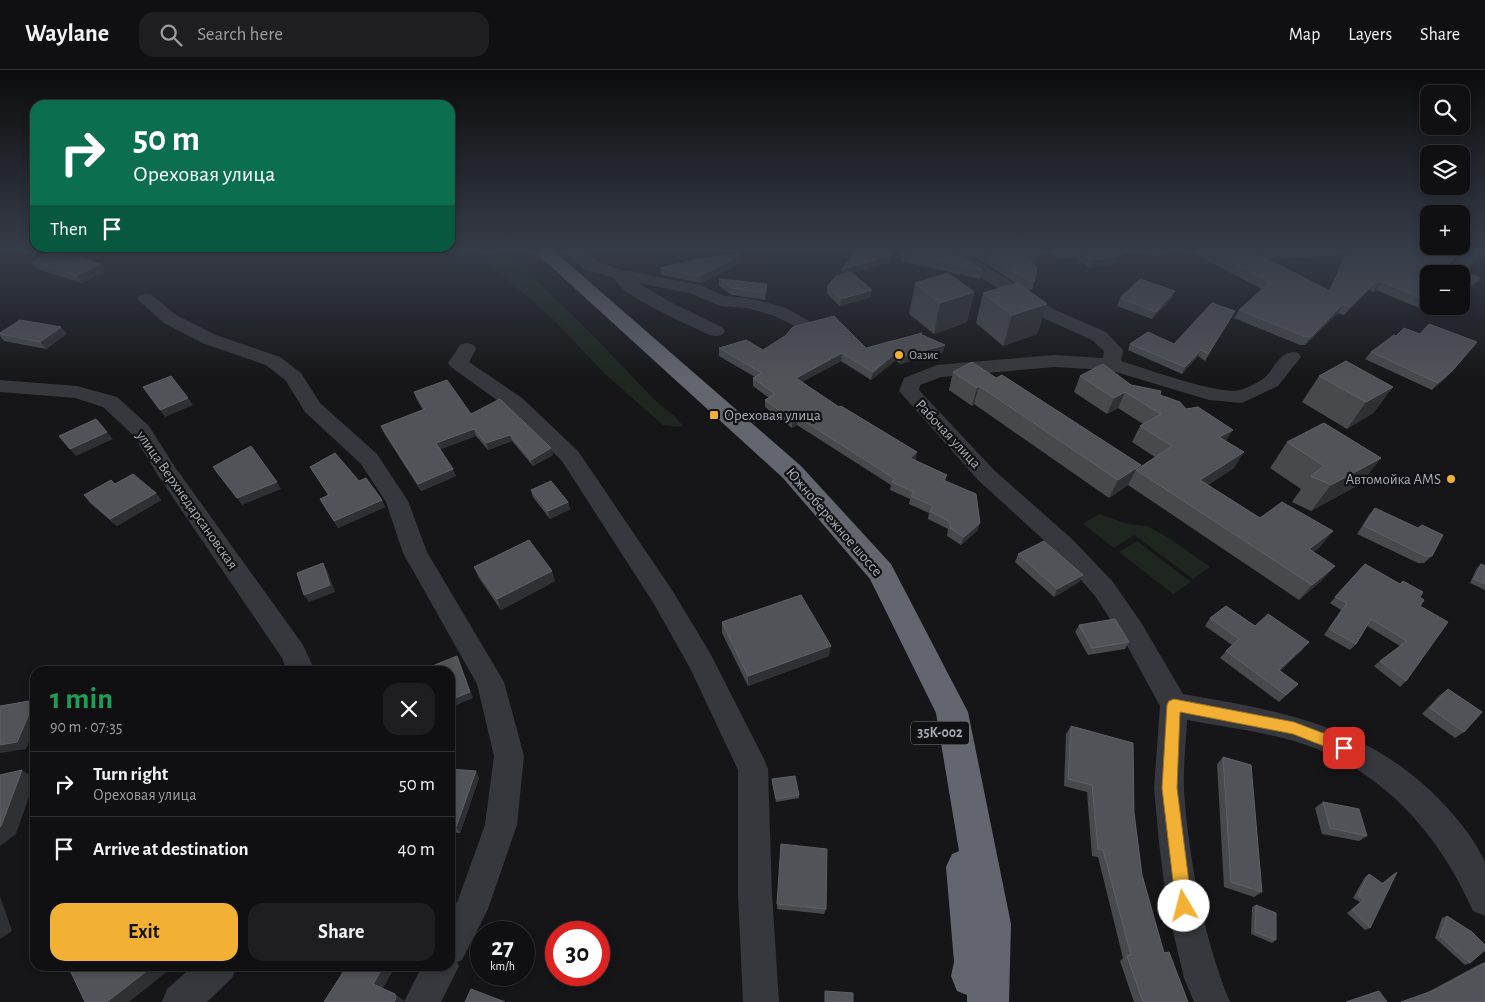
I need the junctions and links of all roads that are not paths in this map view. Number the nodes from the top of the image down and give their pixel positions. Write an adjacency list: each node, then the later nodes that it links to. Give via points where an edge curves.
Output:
1 (577, 294): 22 (highway, Южнобережное шоссе / 35К-002, via 746,442 804,500 871,582 916,663 942,740 962,843 974,962)
2 (592, 294): 23 (highway, Южнобережное шоссе, via 792,472 881,572 952,712 991,924)
3 (645, 294): 8 (street)
4 (706, 294): 7 (street, via 721,301 748,303 778,311)
5 (1019, 294): 11 (street, via 1049,314 1099,336 1114,350)
6 (146, 299): 16 (street, via 170,319 210,339 273,361 294,377 312,407 369,459 397,501 416,554 490,682 509,756 502,825 471,909)
7 (803, 325)
8 (716, 331)
9 (466, 349): 21 (street, via 458,363 515,403 570,456 663,597 700,661 753,769)
10 (1292, 357): 11 (street, via 1271,382 1242,397 1209,394)
11 (1111, 364): 14 (street, Рабочая улица, via 1054,361 937,371 911,382 909,391 986,475 1065,546 1104,589 1133,632)
12 (0, 386): 13 (street, улица Верхнедарсановская, via 77,392 110,402 142,431 167,472 294,653)
13 (299, 666)
14 (1174, 705): 15 (street, via 1294,728 1344,748 1381,769 1420,801 1450,834 1475,872); 24 (street, via 1169,788 1175,843 1184,906 1202,978)
15 (1485, 899)
16 (455, 939)
17 (214, 971): 19 (street)
18 (438, 971): 20 (street)
19 (180, 1002)
20 (422, 1002)
21 (761, 1002)
22 (969, 1002)
23 (988, 1002)
24 (1212, 1002)

